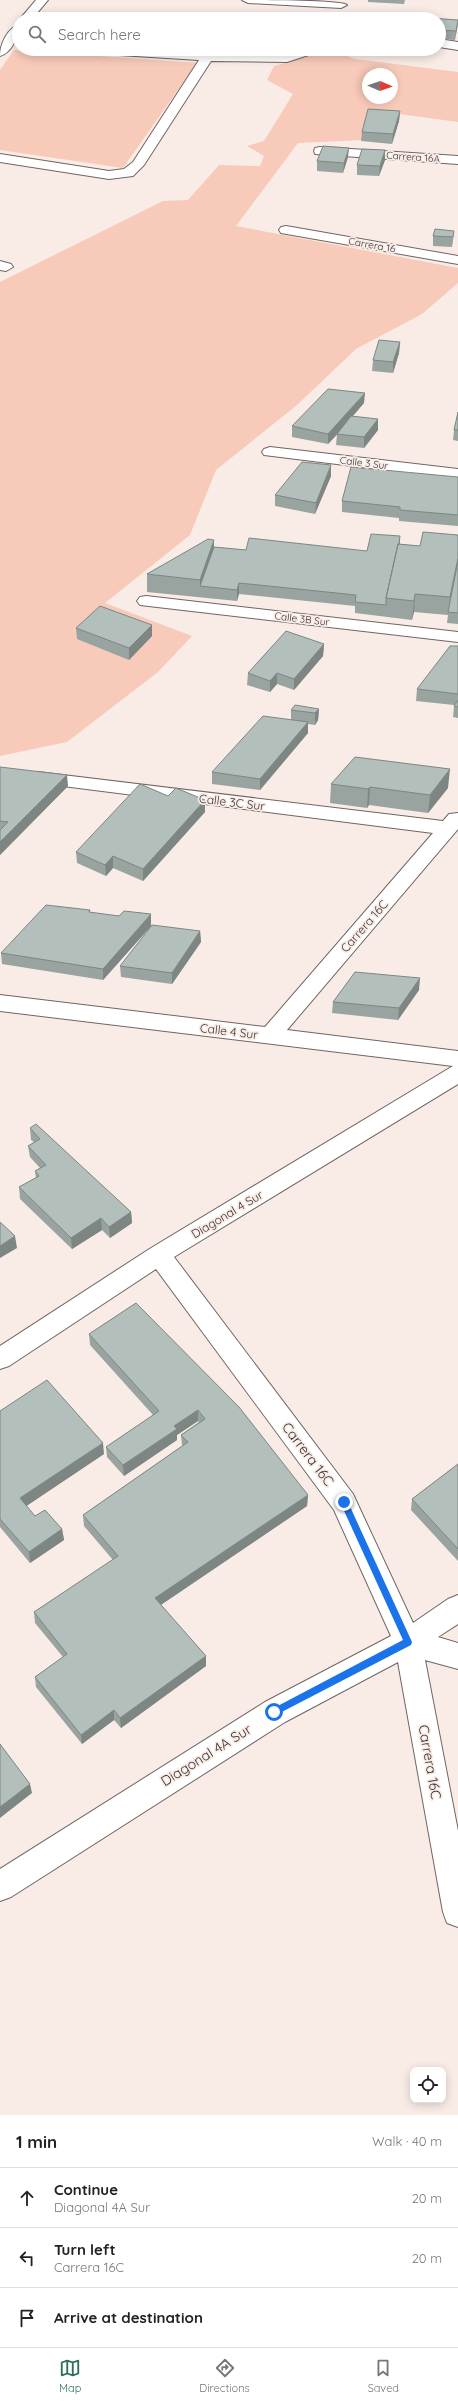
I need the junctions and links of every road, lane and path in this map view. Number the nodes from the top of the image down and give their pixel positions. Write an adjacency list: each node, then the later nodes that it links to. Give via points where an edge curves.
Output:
1 (42, 0): 4 (street)
2 (248, 0): 3 (street)
3 (342, 3)
4 (32, 12)
5 (12, 35): 8 (street)
6 (446, 44): 9 (street)
7 (12, 45): 8 (street)
8 (2, 46)
9 (458, 46)
10 (192, 56): 12 (street)
11 (294, 56): 12 (street)
12 (207, 57): 14 (street, via 138,165 128,173 109,175)
13 (320, 151): 15 (street, Carrera 16A)
14 (0, 158)
15 (458, 160)
16 (286, 230): 17 (street, Carrera 16)
17 (458, 260)
18 (270, 452): 19 (street, Calle 3 Sur)
19 (458, 474)
20 (146, 601): 21 (street, Calle 3B Sur)
21 (458, 637)
22 (23, 776): 23 (street, Calle 3C Sur)
23 (453, 822): 25 (street, Carrera 16C)
24 (0, 1003): 25 (street, Calle 4 Sur)
25 (270, 1036): 26 (street, Calle 4 Sur)
26 (458, 1059)
27 (458, 1073): 28 (street, Diagonal 4 Sur)
28 (159, 1255): 29 (street, Diagonal 4 Sur); 31 (street, Carrera 16C, via 344,1502)
29 (0, 1359)
30 (458, 1608): 31 (street, Diagonal 4A Sur)
31 (408, 1642): 32 (street); 33 (street, Diagonal 4A Sur, via 274,1712); 34 (street, Carrera 16C)
32 (458, 1656)
33 (0, 1886)
34 (458, 1912)

